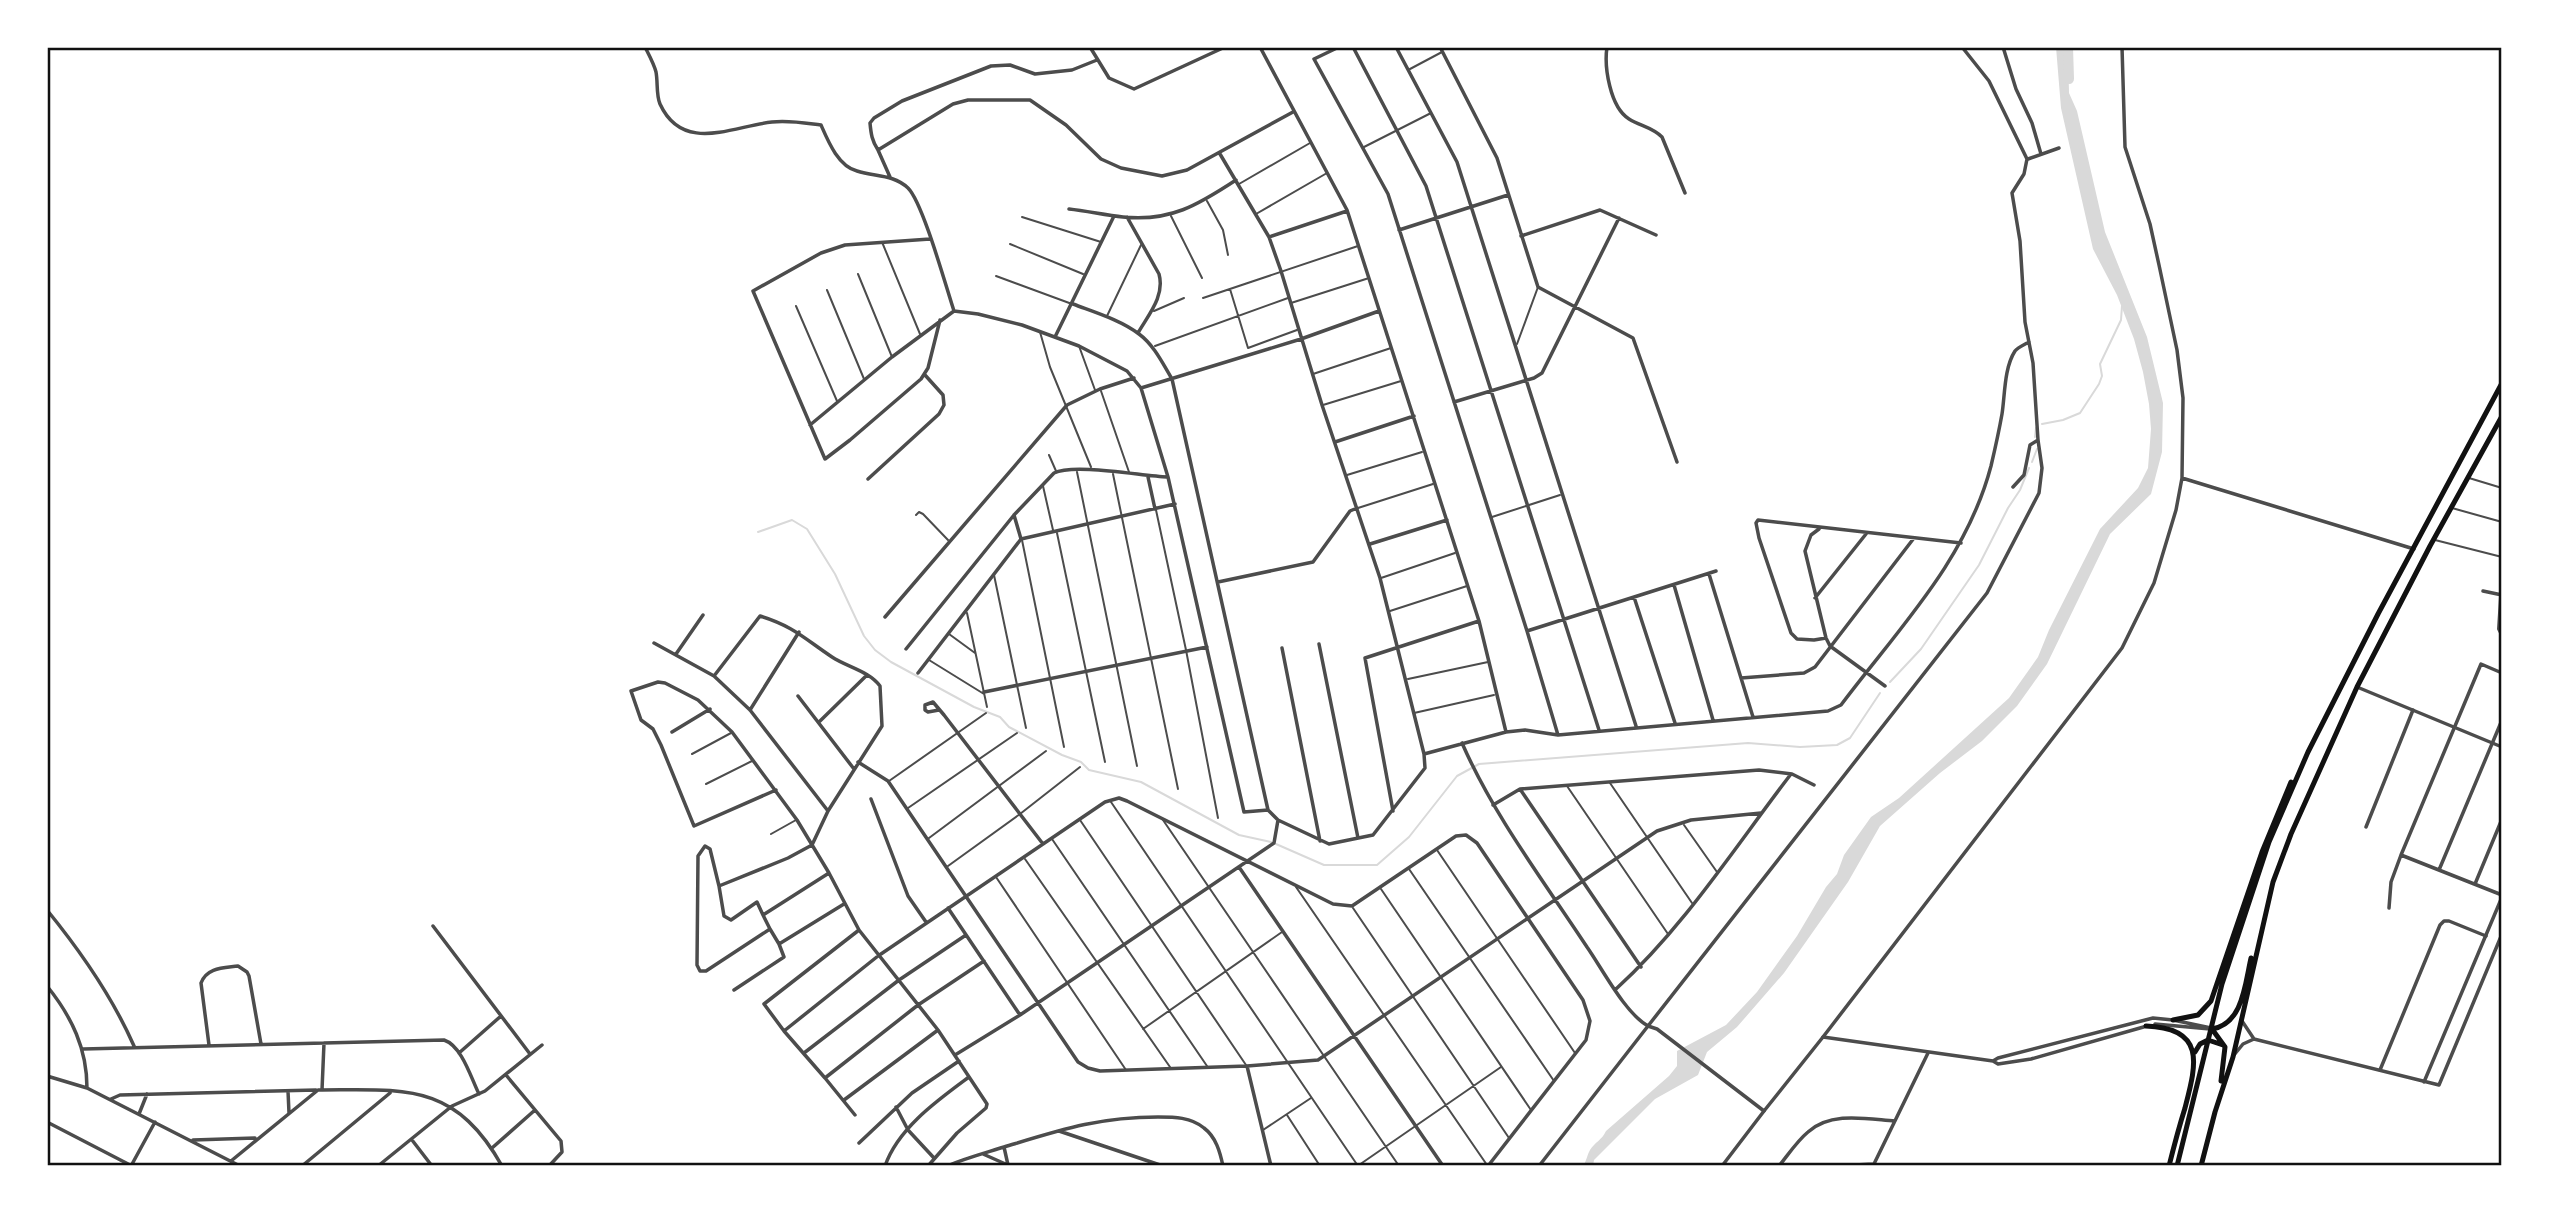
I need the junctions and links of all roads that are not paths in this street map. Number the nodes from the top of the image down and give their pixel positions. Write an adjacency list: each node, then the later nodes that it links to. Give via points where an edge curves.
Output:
1 (645, 47): 26 (street, via 656,69 659,103 683,130 723,133 776,122 821,125 850,168)
2 (1090, 47): 13 (street)
3 (1225, 47): 13 (street, via 1134,89 1108,78)
4 (1260, 47): 15 (street)
5 (1339, 47): 19 (street, via 1314,60)
6 (1353, 47): 17 (street)
7 (1396, 47): 14 (street)
8 (1607, 47): 28 (street, via 1605,61 1620,111 1662,137)
9 (1962, 47): 24 (street, via 1989,81)
10 (2003, 47): 23 (street)
11 (2122, 47): 116 (street, via 2125,147 2150,224 2177,350 2183,398)
12 (1441, 49): 14 (lane); 29 (street, via 1497,158)
13 (1097, 60): 21 (street, via 1072,70 1035,74 1003,64 902,101 870,123)
14 (1409, 70): 16 (street)
15 (1293, 112): 18 (street); 22 (street)
16 (1431, 113): 17 (lane); 31 (street, via 1457,162)
17 (1398, 129): 19 (lane); 39 (street)
18 (1310, 143): 25 (street); 27 (lane)
19 (1363, 148): 41 (street, via 1388,194)
20 (2059, 148): 23 (street)
21 (878, 150): 22 (street, via 953,104 1030,100 1066,125 1101,159 1121,168 1162,176); 26 (street)
22 (1220, 154): 27 (street)
23 (2041, 154): 24 (street)
24 (2028, 159): 79 (street, via 2012,193)
25 (1327, 173): 33 (street); 34 (lane)
26 (890, 177): 45 (street, via 911,192)
27 (1237, 182): 30 (street); 34 (street)
28 (1685, 193)
29 (1508, 195): 31 (street); 43 (street)
30 (1206, 200): 35 (street); 51 (lane, via 1223,230)
31 (1472, 206): 39 (street); 80 (street)
32 (1069, 209): 36 (street)
33 (1347, 211): 44 (street); 50 (street)
34 (1255, 214): 44 (street)
35 (1171, 215): 38 (street); 56 (lane)
36 (1114, 216): 38 (street); 47 (street)
37 (1022, 217): 47 (lane)
38 (1127, 217): 49 (street)
39 (1437, 218): 41 (street); 95 (street)
40 (1619, 218): 42 (street); 43 (street, via 1600,211); 66 (street)
41 (1399, 230): 97 (street)
42 (1656, 235)
43 (1521, 236): 58 (street)
44 (1269, 237): 52 (street)
45 (930, 239): 46 (street); 67 (street)
46 (881, 241): 76 (lane); 102 (street, via 845,244 821,253 753,291)
47 (1102, 242): 55 (street)
48 (1010, 244): 55 (lane)
49 (1142, 245): 69 (street, via 1161,282); 70 (lane)
50 (1359, 246): 52 (lane); 57 (street)
51 (1228, 255)
52 (1281, 271): 59 (lane); 63 (street)
53 (858, 274): 84 (lane)
54 (996, 276): 64 (lane)
55 (1086, 276): 64 (street)
56 (1202, 278)
57 (1369, 278): 63 (lane); 68 (street)
58 (1538, 287): 66 (street); 80 (lane)
59 (1230, 288): 62 (lane); 71 (lane)
60 (827, 290): 89 (lane)
61 (1184, 298): 69 (lane)
62 (1203, 298)
63 (1289, 300): 71 (lane); 73 (street)
64 (1073, 304): 70 (street); 77 (street)
65 (796, 306): 96 (lane)
66 (1574, 306): 90 (street, via 1542,373); 107 (street, via 1633,338)
67 (954, 311): 72 (street); 74 (street)
68 (1380, 311): 78 (street); 83 (street)
69 (1149, 313): 75 (street)
70 (1106, 317): 75 (street)
71 (1239, 317): 73 (lane, via 1248,348); 82 (lane)
72 (940, 320): 76 (street); 86 (street)
73 (1298, 330): 78 (street)
74 (1040, 331): 77 (street); 98 (lane)
75 (1138, 333): 82 (street)
76 (920, 335): 84 (street)
77 (1055, 337): 81 (street)
78 (1301, 339): 85 (street); 88 (street)
79 (2029, 342): 103 (street); 143 (street, via 2012,358 1991,464)
80 (1516, 345): 90 (street)
81 (1079, 346): 87 (street); 94 (lane)
82 (1152, 347): 88 (street)
83 (1391, 348): 85 (lane); 91 (street)
84 (892, 357): 89 (street)
85 (1312, 374): 99 (street)
86 (925, 375): 102 (street, via 825,459); 118 (street, via 943,394 944,405)
87 (1135, 378): 93 (street); 94 (street)
88 (1172, 379): 93 (street); 152 (street)
89 (864, 380): 96 (street)
90 (1526, 380): 95 (street); 123 (street)
91 (1402, 381): 99 (lane); 100 (street)
92 (2502, 383): 145 (highway)
93 (1141, 388): 115 (street)
94 (1098, 390): 98 (street); 112 (lane)
95 (1490, 392): 97 (street); 125 (street)
96 (837, 402): 102 (street)
97 (1454, 402): 132 (street)
98 (1067, 405): 109 (lane); 141 (street)
99 (1322, 405): 104 (street)
100 (1414, 416): 104 (street); 105 (street)
101 (2502, 416): 117 (highway)
102 (810, 425)
103 (2038, 440): 121 (street, via 2030,445 2024,475); 339 (street, via 2039,493 1987,593)
104 (1335, 442): 113 (street)
105 (1425, 451): 113 (lane); 119 (street)
106 (1049, 454): 110 (lane)
107 (1677, 462)
108 (1077, 470): 109 (street); 110 (street); 135 (lane)
109 (1092, 471): 111 (street)
110 (1056, 472): 120 (street)
111 (1113, 473): 112 (street); 131 (lane)
112 (1129, 473): 114 (street)
113 (1346, 475): 128 (street)
114 (1147, 476): 115 (street); 127 (street)
115 (1168, 477): 124 (street)
116 (2182, 478): 145 (street); 346 (street, via 2154,583 2122,648)
117 (2468, 478): 122 (lane); 126 (highway)
118 (868, 479)
119 (1435, 483): 128 (lane); 133 (street)
120 (1043, 486): 130 (street); 137 (lane)
121 (2012, 487)
122 (2502, 488)
123 (1563, 494): 125 (lane); 159 (street)
124 (1175, 504): 127 (street); 175 (street)
125 (1529, 506): 132 (lane); 164 (street)
126 (2451, 508): 134 (lane); 142 (highway)
127 (1155, 509): 131 (street); 178 (lane)
128 (1357, 509): 144 (street); 152 (street, via 1350,511 1313,562)
129 (916, 515): 141 (lane, via 923,514)
130 (1014, 515): 140 (street); 177 (street)
131 (1122, 517): 135 (street); 181 (lane)
132 (1491, 517): 166 (street)
133 (1447, 520): 144 (street); 146 (street)
134 (2502, 522)
135 (1088, 524): 137 (street); 184 (lane)
136 (1819, 528): 138 (street); 158 (street, via 1805,551); 170 (street, via 1756,523 1791,633 1797,639)
137 (1055, 531): 140 (street); 185 (lane)
138 (1867, 534): 139 (street); 158 (street)
139 (1914, 538): 143 (street); 174 (street)
140 (1021, 539): 150 (street); 192 (lane)
141 (949, 540): 163 (street)
142 (2433, 540): 147 (lane); 196 (highway)
143 (1961, 543): 186 (street, via 1943,574)
144 (1370, 544): 151 (street)
145 (2414, 548): 227 (highway)
146 (1457, 553): 151 (lane); 154 (street)
147 (2502, 557)
148 (1716, 571): 149 (street)
149 (1709, 573): 153 (street); 191 (street)
150 (994, 574): 160 (street); 194 (lane)
151 (1380, 578): 161 (street)
152 (1218, 582): 251 (street)
153 (1674, 584): 157 (street); 208 (street)
154 (1467, 586): 161 (lane); 165 (street)
155 (2483, 591): 156 (street)
156 (2501, 595): 169 (lane, via 2498,629)
157 (1634, 597): 159 (street); 211 (street)
158 (1815, 598): 170 (street)
159 (1598, 608): 164 (street); 212 (street)
160 (966, 611): 168 (street); 180 (lane)
161 (1389, 611): 173 (street)
162 (703, 615): 179 (street)
163 (885, 617)
164 (1564, 619): 166 (street); 215 (street)
165 (1479, 621): 173 (street); 183 (street)
166 (1528, 631): 221 (street)
167 (799, 632): 189 (street); 190 (street, via 760,616); 202 (street)
168 (948, 634): 180 (lane); 182 (street)
169 (2502, 637)
170 (1826, 638): 174 (street)
171 (654, 643): 179 (street)
172 (1319, 644): 268 (street)
173 (1399, 646): 193 (street); 253 (street, via 1365,658)
174 (1830, 646): 186 (street); 191 (street, via 1810,670)
175 (1207, 647): 178 (street); 251 (street, via 1244,812)
176 (1282, 648): 269 (street)
177 (906, 649)
178 (1186, 650): 181 (street); 257 (lane)
179 (676, 654): 190 (street)
180 (976, 654): 197 (lane)
181 (1152, 658): 184 (street); 244 (lane)
182 (929, 659): 187 (street); 197 (lane)
183 (1490, 661): 193 (lane); 198 (street)
184 (1117, 665): 185 (street); 234 (lane)
185 (1086, 671): 192 (street); 233 (lane)
186 (1866, 672): 195 (street); 207 (street, via 1836,709)
187 (918, 673)
188 (2502, 673): 214 (street, via 2481,664)
189 (867, 675): 210 (street); 232 (street, via 881,690 882,726)
190 (715, 676): 202 (street)
191 (1741, 678): 207 (street)
192 (1050, 679): 194 (street); 224 (lane)
193 (1406, 680): 206 (street)
194 (1017, 686): 197 (street); 213 (lane)
195 (1885, 686)
196 (2357, 687): 204 (street); 293 (highway, via 2305,801)
197 (984, 694): 200 (lane)
198 (1498, 694): 206 (lane); 218 (street)
199 (798, 696): 210 (street)
200 (987, 708)
201 (710, 709): 216 (street); 217 (street); 246 (street, via 662,682 631,694 641,720 655,732 694,826)
202 (750, 710): 252 (street)
203 (939, 710): 219 (street)
204 (2413, 710): 214 (street); 263 (street)
205 (986, 713): 219 (lane)
206 (1413, 713): 229 (street)
207 (1753, 717): 208 (street)
208 (1713, 720): 211 (street)
209 (2502, 720): 223 (street)
210 (819, 722): 236 (street)
211 (1675, 723): 212 (street)
212 (1636, 726): 215 (street)
213 (1026, 728)
214 (2455, 728): 223 (street); 273 (street)
215 (1599, 730): 221 (street)
216 (673, 732)
217 (732, 732): 228 (lane); 231 (street)
218 (1506, 732): 221 (street); 222 (street)
219 (958, 733): 230 (street); 238 (lane)
220 (1017, 733): 230 (lane)
221 (1558, 735)
222 (1462, 743): 229 (street); 249 (street)
223 (2492, 743): 225 (street); 280 (street)
224 (1065, 747)
225 (2502, 747)
226 (1046, 751): 242 (lane)
227 (2308, 752): 338 (highway, via 2262,852 2211,1000 2198,1015); 445 (highway, via 2270,842 2222,984)
228 (692, 754)
229 (1424, 754): 253 (street, via 1425,768)
230 (978, 760): 242 (street); 250 (lane)
231 (753, 761): 240 (lane); 246 (street)
232 (858, 762): 236 (street); 238 (street)
233 (1105, 762)
234 (1137, 766)
235 (1080, 767): 255 (lane)
236 (854, 769): 252 (street)
237 (1792, 774): 239 (street, via 1759,770); 241 (street); 254 (street)
238 (888, 781): 250 (street)
239 (1610, 782): 243 (street); 267 (lane)
240 (706, 784)
241 (1814, 785)
242 (999, 786): 255 (street); 265 (lane)
243 (1567, 786): 245 (street); 275 (lane)
244 (1178, 789)
245 (1520, 789): 249 (street); 284 (street)
246 (776, 790): 259 (street)
247 (871, 799): 303 (street, via 908,896)
248 (1107, 801): 256 (street, via 1119,798); 260 (street); 296 (lane)
249 (1493, 805): 292 (street)
250 (907, 808): 265 (street)
251 (1268, 810): 261 (street)
252 (828, 811): 271 (street)
253 (1393, 811): 268 (street, via 1373,835)
254 (1761, 813): 262 (street); 282 (street)
255 (1020, 814): 270 (street); 278 (lane)
256 (1161, 817): 276 (street); 288 (lane)
257 (1218, 818)
258 (2502, 819): 286 (street)
259 (796, 820): 264 (lane); 271 (street)
260 (1079, 820): 266 (street); 305 (lane)
261 (1278, 820): 269 (street); 276 (street, via 1274,843)
262 (1682, 822): 267 (street); 282 (lane)
263 (2366, 827)
264 (771, 834)
265 (928, 838): 278 (street)
266 (1051, 838): 270 (street); 315 (lane)
267 (1647, 838): 275 (street); 295 (lane)
268 (1358, 839): 269 (street)
269 (1320, 841)
270 (1043, 844): 274 (street)
271 (812, 845): 281 (street); 287 (street)
272 (1437, 850): 279 (street); 302 (street, via 1456,836 1474,839); 313 (lane)
273 (2401, 855): 280 (street); 299 (street, via 2391,882)
274 (1024, 857): 283 (street); 320 (lane)
275 (1615, 858): 284 (street); 309 (lane)
276 (1247, 861): 277 (street); 285 (street)
277 (1239, 866): 288 (street); 308 (street)
278 (947, 867): 290 (street)
279 (1408, 868): 289 (street); 318 (lane)
280 (2439, 870): 286 (street)
281 (829, 873): 294 (street); 301 (street)
282 (1717, 873): 295 (street)
283 (995, 876): 290 (street); 325 (lane)
284 (1582, 881): 292 (street); 321 (street)
285 (1294, 884): 297 (street, via 1333,904); 336 (lane)
286 (2475, 884): 291 (street)
287 (719, 886): 301 (street, via 728,919 757,902); 306 (street, via 710,849 705,846 698,856 700,971)
288 (1209, 886): 296 (street); 316 (lane)
289 (1380, 888): 297 (street); 323 (lane)
290 (966, 895): 298 (street); 331 (street)
291 (2502, 896): 312 (street)
292 (1556, 899): 302 (street); 327 (street)
293 (2269, 900): 337 (highway); 342 (highway, via 2238,1010 2225,1024)
294 (844, 904): 307 (street); 314 (street)
295 (1693, 904): 309 (street)
296 (1181, 906): 305 (street); 322 (lane)
297 (1352, 906): 330 (lane)
298 (948, 908): 303 (street); 311 (street)
299 (2389, 908)
300 (47, 910): 352 (street, via 97,977)
301 (763, 915): 306 (street)
302 (1528, 918): 313 (street); 359 (street, via 1588,1008 1586,1040)
303 (926, 922): 317 (street)
304 (433, 926): 335 (street)
305 (1152, 926): 315 (street); 329 (lane)
306 (770, 929): 314 (street)
307 (859, 930): 317 (street); 344 (street, via 764,1004)
308 (1283, 932): 316 (lane); 345 (street)
309 (1668, 934): 321 (street)
310 (2502, 934): 378 (street, via 2439,1085)
311 (966, 935): 319 (street); 324 (street)
312 (2486, 936): 372 (street, via 2449,920 2440,925); 378 (street)
313 (1497, 939): 318 (street); 359 (lane)
314 (779, 944): 328 (street, via 784,957)
315 (1124, 945): 320 (street); 333 (lane)
316 (1253, 953): 322 (lane); 362 (lane)
317 (878, 956): 324 (street); 344 (street)
318 (1469, 958): 323 (street); 377 (lane)
319 (984, 961): 332 (street); 334 (street)
320 (1097, 963): 325 (street); 341 (lane)
321 (1641, 967): 327 (street)
322 (1226, 971): 329 (lane); 366 (lane)
323 (1441, 977): 330 (street); 369 (lane)
324 (899, 980): 332 (street); 356 (street)
325 (1068, 983): 331 (street); 371 (lane)
326 (47, 986): 354 (street)
327 (1616, 989): 339 (street, via 1639,1021)
328 (734, 990)
329 (1196, 992): 333 (lane); 367 (lane)
330 (1413, 996): 336 (street); 379 (lane)
331 (1038, 1003): 334 (street); 371 (street, via 1078,1062 1100,1071)
332 (918, 1004): 343 (street); 376 (street)
333 (1169, 1011): 341 (lane); 368 (lane)
334 (1020, 1015): 361 (street)
335 (500, 1016): 355 (street); 358 (street)
336 (1384, 1016): 345 (street); 389 (lane)
337 (2241, 1017): 347 (street); 363 (highway)
338 (2173, 1020): 342 (street); 365 (street, via 2153,1018)
339 (1648, 1026): 394 (street); 440 (street)
340 (2147, 1026): 342 (street); 360 (highway, via 2176,1032); 365 (street, via 2031,1059)
341 (1143, 1029): 370 (lane)
342 (2212, 1029): 353 (highway)
343 (938, 1030): 361 (street); 388 (street)
344 (784, 1031): 356 (street)
345 (1354, 1035): 362 (street); 403 (street)
346 (1823, 1037): 357 (street); 394 (street)
347 (2254, 1039): 363 (street); 372 (street)
348 (324, 1043): 349 (street); 355 (street, via 444,1040); 382 (street)
349 (261, 1044): 350 (street); 350 (street, via 249,976 238,966 212,970 203,977)
350 (209, 1045): 352 (street)
351 (542, 1045): 358 (street)
352 (134, 1046): 354 (street)
353 (2225, 1047): 360 (highway, via 2208,1040); 395 (highway)
354 (83, 1049): 380 (street)
355 (459, 1053): 385 (street)
356 (804, 1053): 376 (street)
357 (1928, 1053): 365 (street); 400 (street)
358 (530, 1054): 373 (street)
359 (1576, 1054): 377 (street)
360 (2194, 1054): 444 (highway, via 2191,1085)
361 (956, 1055): 364 (street)
362 (1325, 1057): 366 (street); 413 (lane)
363 (2233, 1057): 395 (highway)
364 (959, 1061): 375 (street); 391 (street)
365 (1993, 1061)
366 (1289, 1064): 367 (street); 386 (lane)
367 (1247, 1066): 368 (street); 406 (street)
368 (1207, 1067): 370 (street)
369 (1502, 1067): 379 (lane); 393 (lane)
370 (1170, 1068): 371 (street)
371 (1127, 1071)
372 (2380, 1071): 378 (street)
373 (505, 1074): 385 (street); 392 (street)
374 (47, 1076): 380 (street)
375 (969, 1077): 404 (street); 416 (street, via 986,1108)
376 (825, 1078): 388 (street)
377 (1554, 1082): 393 (street)
378 (2424, 1082)
379 (1474, 1086): 389 (lane); 409 (lane)
380 (87, 1088): 387 (street)
381 (288, 1090): 382 (street); 384 (street); 396 (street)
382 (320, 1090): 383 (street); 396 (street)
383 (392, 1091): 390 (street, via 426,1096); 422 (street)
384 (146, 1094): 387 (street, via 120,1094); 397 (street)
385 (479, 1094): 390 (street)
386 (1312, 1098): 399 (lane); 436 (lane)
387 (110, 1100): 397 (street)
388 (844, 1101): 398 (street)
389 (1446, 1105): 403 (lane); 439 (lane)
390 (452, 1107): 408 (street); 414 (street)
391 (896, 1107): 404 (street); 411 (street)
392 (535, 1110): 414 (street); 426 (street, via 563,1146)
393 (1532, 1111): 409 (street)
394 (1764, 1111): 441 (street)
395 (2215, 1112): 446 (highway)
396 (289, 1113): 407 (street)
397 (139, 1114): 402 (street)
398 (855, 1115)
399 (1287, 1115): 406 (lane); 435 (lane)
400 (1895, 1121): 419 (street); 442 (street, via 1842,1117 1825,1122 1809,1130)
401 (47, 1122): 420 (street)
402 (155, 1122): 410 (street); 420 (street)
403 (1416, 1126): 413 (lane); 438 (street)
404 (908, 1130): 416 (street); 427 (street)
405 (1058, 1130): 412 (street); 417 (street); 433 (street, via 1100,1120 1178,1117 1205,1128)
406 (1262, 1130): 434 (street)
407 (257, 1138): 410 (street); 418 (street)
408 (412, 1139): 423 (street); 424 (street)
409 (1510, 1139): 439 (street)
410 (191, 1140): 418 (street)
411 (859, 1143)
412 (1004, 1147): 415 (street); 430 (street)
413 (1386, 1147): 436 (lane); 437 (lane)
414 (491, 1148): 425 (street)
415 (981, 1154): 429 (street); 430 (street)
416 (934, 1158): 428 (street)
417 (1142, 1158): 431 (street); 432 (street)
418 (231, 1161): 421 (street)
419 (1873, 1165): 443 (street)
420 (131, 1166)
421 (240, 1166)
422 (302, 1166)
423 (378, 1166)
424 (432, 1166)
425 (502, 1166)
426 (549, 1166)
427 (885, 1166)
428 (928, 1166)
429 (947, 1166)
430 (1009, 1166)
431 (1139, 1166)
432 (1163, 1166)
433 (1223, 1166)
434 (1271, 1166)
435 (1320, 1166)
436 (1358, 1166)
437 (1399, 1166)
438 (1443, 1166)
439 (1487, 1166)
440 (1539, 1166)
441 (1722, 1166)
442 (1779, 1166)
443 (1837, 1166)
444 (2169, 1166)
445 (2176, 1166)
446 (2201, 1166)

